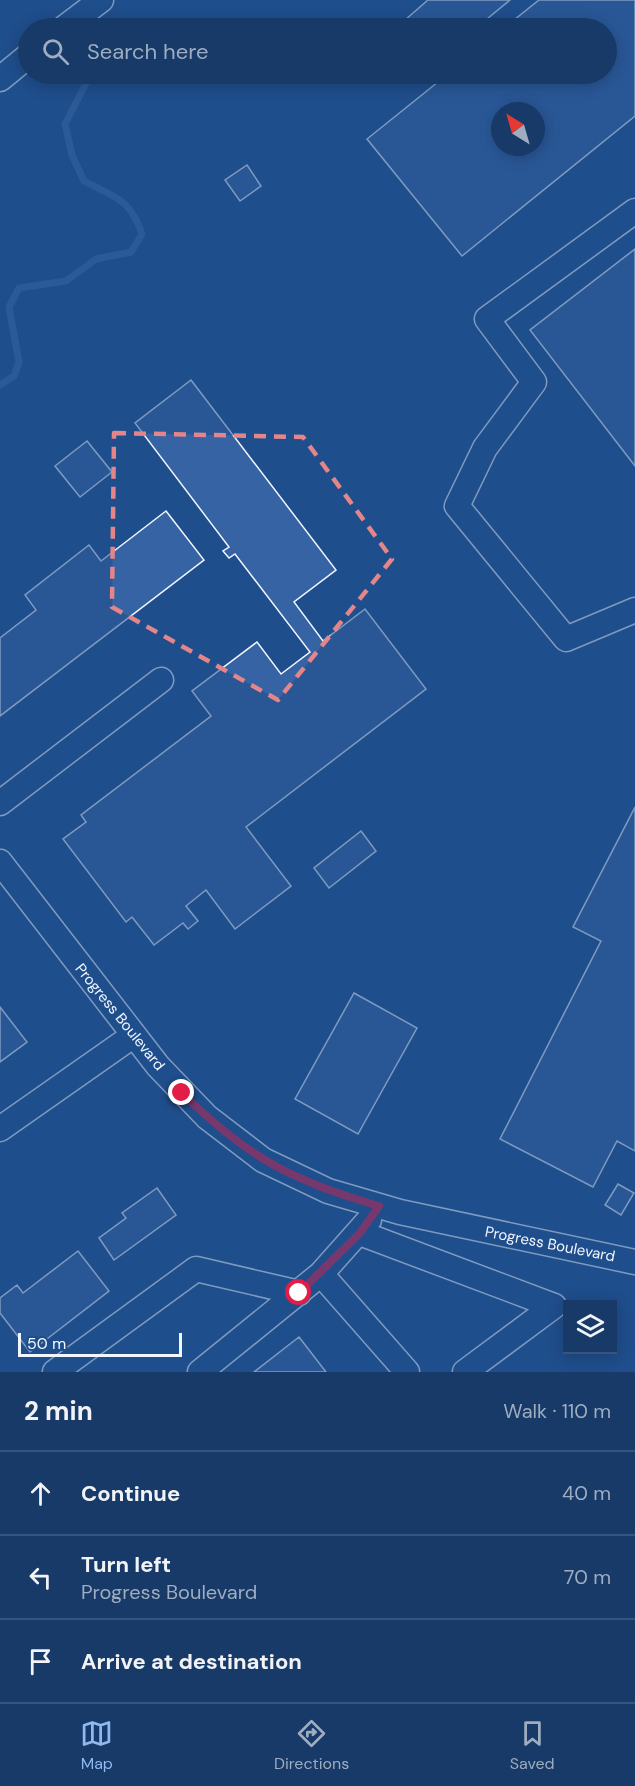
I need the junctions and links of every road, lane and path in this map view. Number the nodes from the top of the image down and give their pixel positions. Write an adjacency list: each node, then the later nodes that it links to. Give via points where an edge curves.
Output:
1 (101, 0): 2 (street)
2 (77, 18)
3 (18, 64): 4 (street)
4 (1, 77)
5 (635, 211): 6 (street, via 488,319 534,382 485,448 457,506 566,639)
6 (635, 610)
7 (161, 680): 8 (street)
8 (0, 803)
9 (0, 862): 10 (street, Progress Boulevard)
10 (134, 1035): 11 (street); 12 (street, Progress Boulevard, via 182,1093 249,1150 295,1178)
11 (0, 1129)
12 (379, 1206): 13 (street); 14 (street, Progress Boulevard)
13 (360, 1233): 15 (street); 20 (street, via 554,1306)
14 (635, 1262)
15 (321, 1274): 16 (street); 19 (street)
16 (299, 1293): 17 (street, via 196,1269); 18 (street)
17 (55, 1372)
18 (200, 1372)
19 (407, 1372)
20 (465, 1372)

